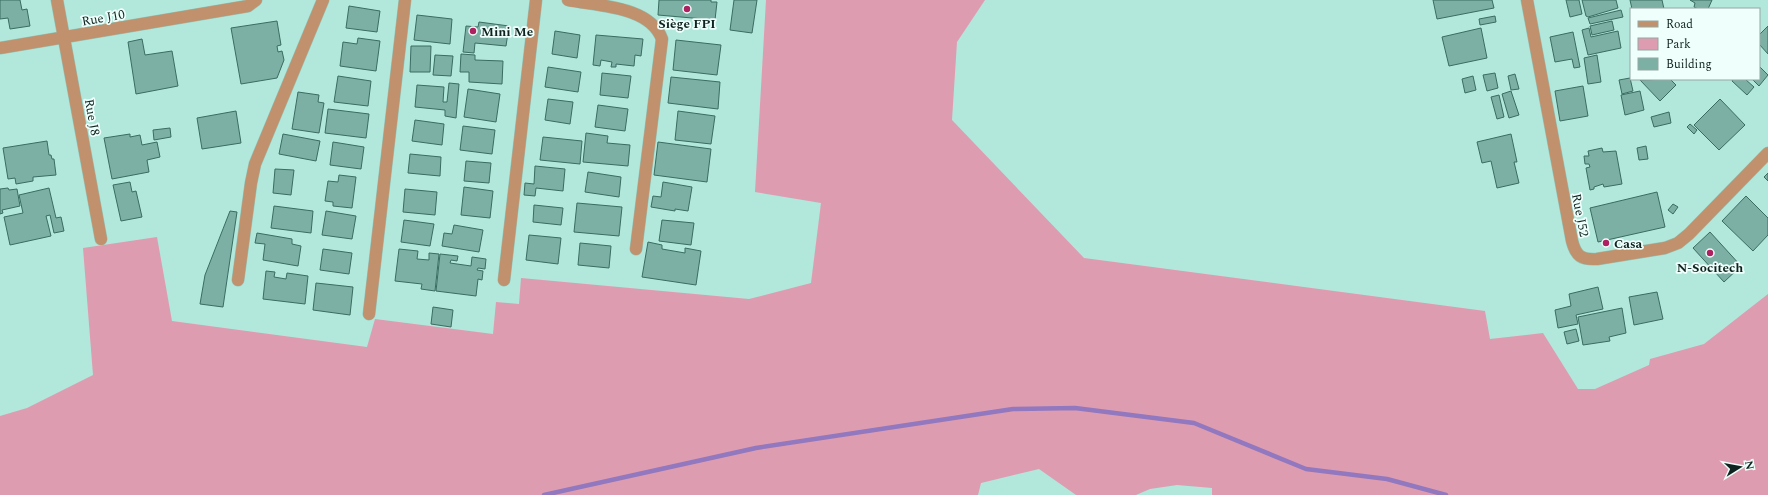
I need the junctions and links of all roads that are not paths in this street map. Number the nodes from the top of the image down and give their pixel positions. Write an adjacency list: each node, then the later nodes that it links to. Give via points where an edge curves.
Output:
1 (57, 0): 8 (street, Rue J8)
2 (256, 0): 8 (street, Rue J10, via 248,6)
3 (323, 0): 13 (street, via 255,164 250,183)
4 (405, 0): 15 (street)
5 (536, 0): 14 (street)
6 (568, 0): 12 (street, via 636,13 657,28 662,39)
7 (1527, 0): 10 (street, Rue J52, via 1572,241 1580,257 1587,260 1597,259 1665,248 1678,243)
8 (64, 38): 9 (street, Rue J10); 11 (street, Rue J8)
9 (0, 48)
10 (1768, 153)
11 (100, 239)
12 (636, 249)
13 (238, 280)
14 (504, 280)
15 (369, 314)

